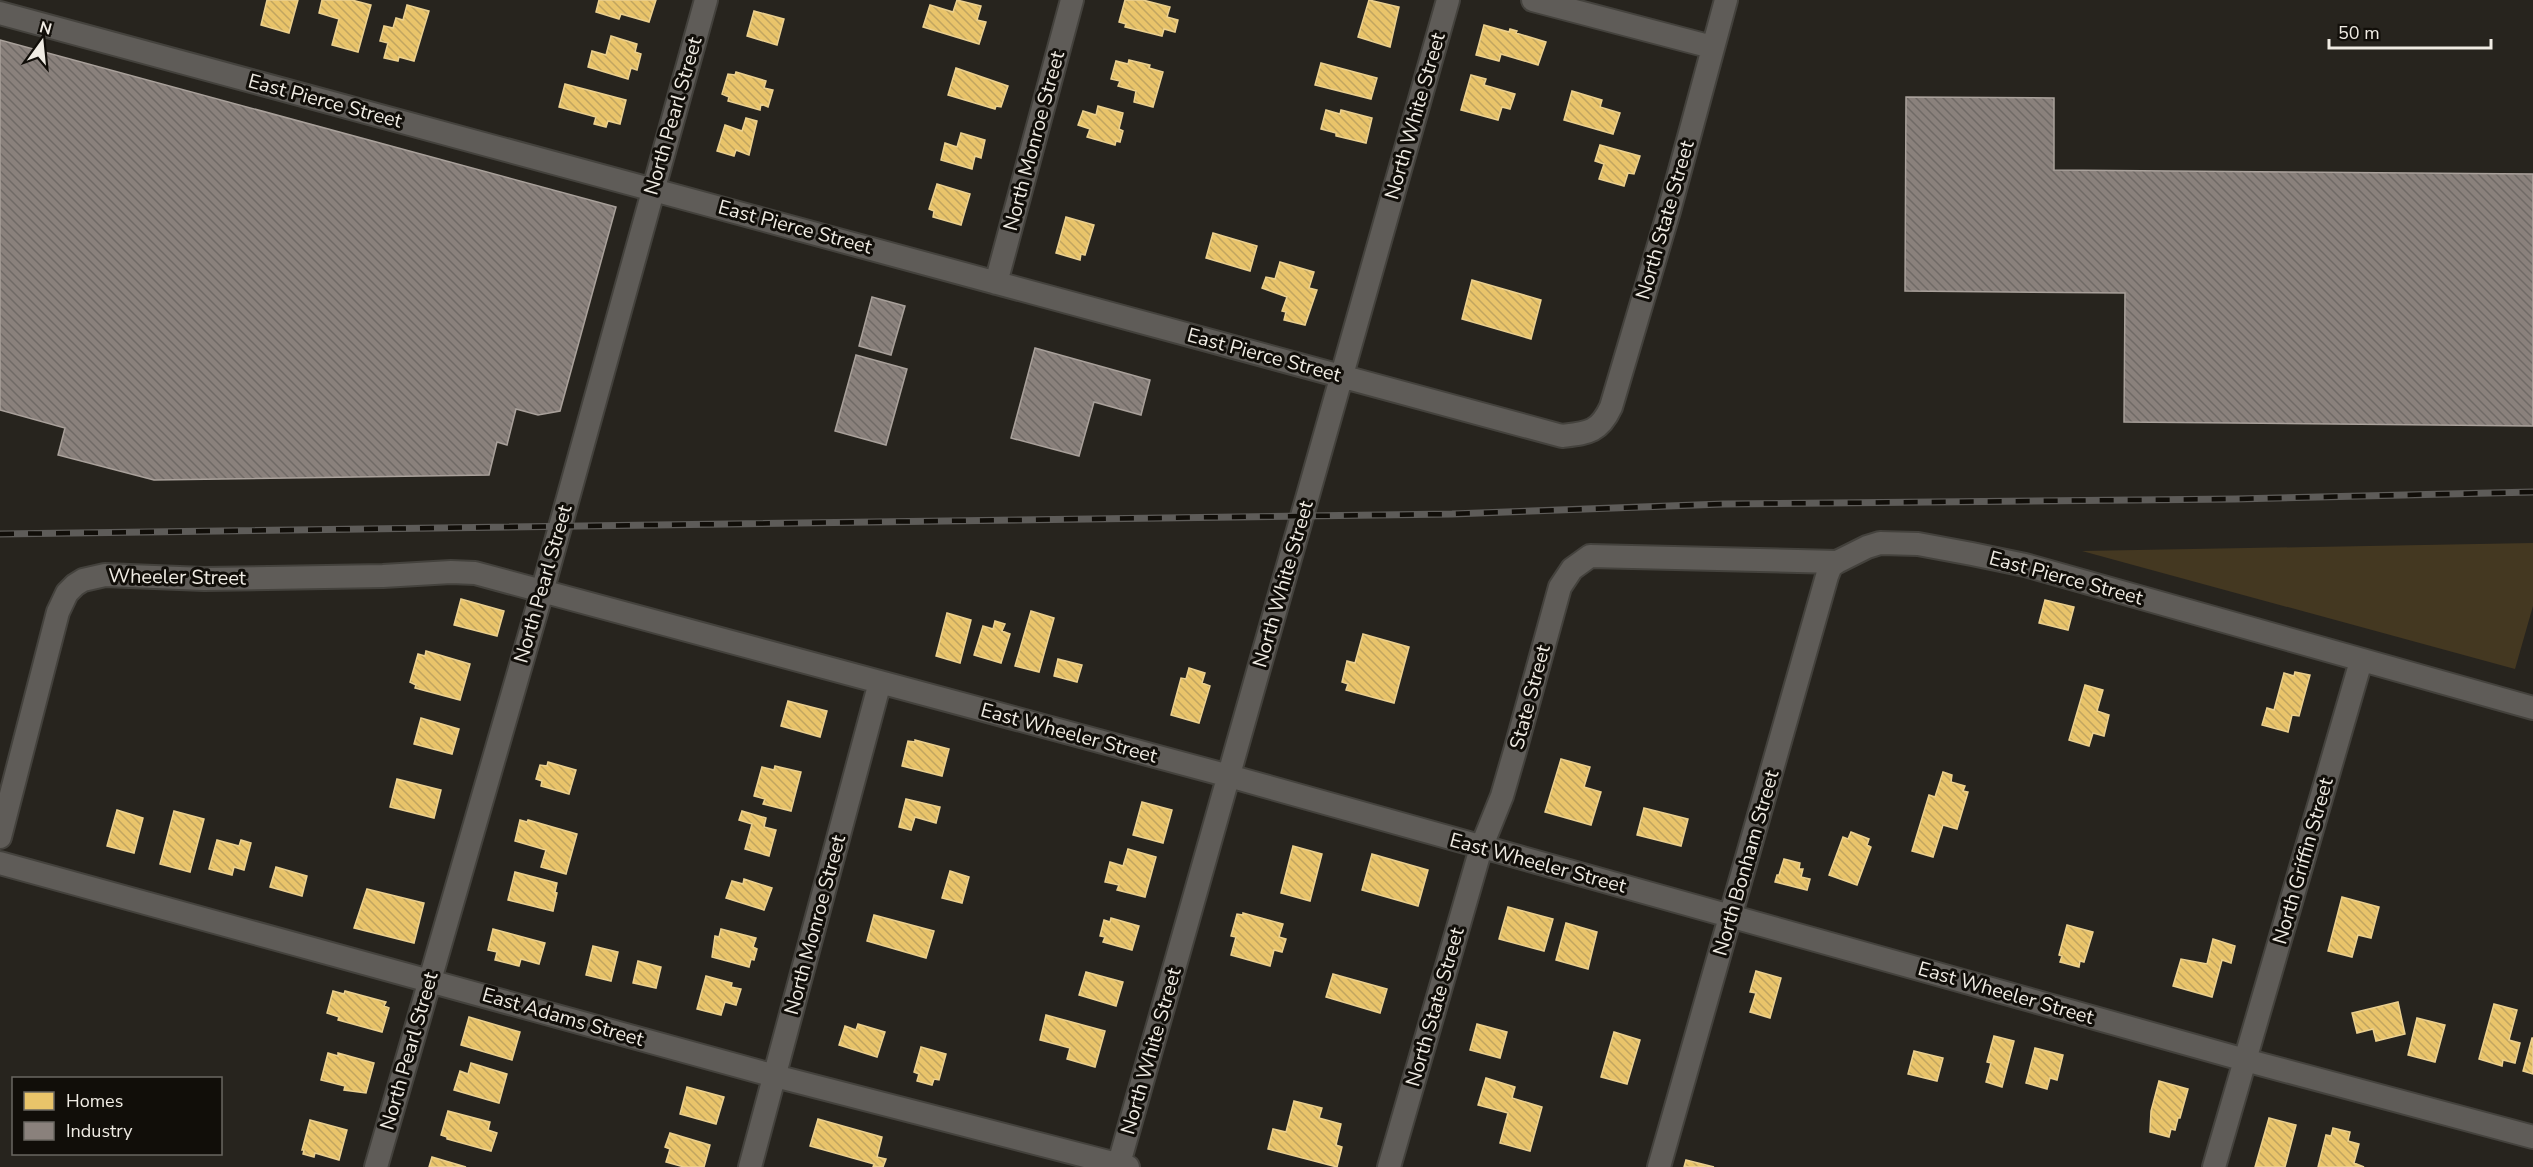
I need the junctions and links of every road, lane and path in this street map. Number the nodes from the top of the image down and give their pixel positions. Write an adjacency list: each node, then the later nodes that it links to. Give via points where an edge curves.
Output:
1 (706, 0): 8 (street, North Pearl Street)
2 (1072, 0): 9 (street, North Monroe Street)
3 (1448, 0): 10 (street, North White Street)
4 (1533, 0): 7 (street)
5 (1726, 0): 7 (street, North State Street)
6 (0, 13): 8 (street, East Pierce Street)
7 (1712, 47): 11 (street, North State Street, via 1611,407 1601,425)
8 (653, 189): 9 (street, East Pierce Street); 14 (street, North Pearl Street)
9 (996, 283): 10 (street, East Pierce Street)
10 (1342, 376): 11 (street, East Pierce Street, via 1562,436); 18 (street, North White Street)
11 (1589, 433)
12 (1590, 556): 13 (street, East Pierce Street); 20 (street, State Street, via 1572,569 1560,587 1502,796)
13 (1837, 562): 15 (street, East Pierce Street, via 1880,543 1918,544 1972,554 2025,565); 22 (street, North Bonham Street, via 1827,576)
14 (542, 592): 16 (street, East Wheeler Street); 19 (street, Wheeler Street, via 475,573 452,572 204,579 105,575 83,580 68,593 58,612); 23 (street, North Pearl Street)
15 (2361, 661): 17 (street, East Pierce Street); 24 (street, North Griffin Street)
16 (880, 682): 18 (street, East Wheeler Street); 25 (street, North Monroe Street)
17 (2533, 708)
18 (1229, 776): 20 (street, East Wheeler Street); 27 (street, North White Street)
19 (0, 837)
20 (1481, 848): 22 (street, East Wheeler Street); 30 (street, North State Street)
21 (0, 863): 23 (street, East Adams Street)
22 (1732, 916): 24 (street, East Wheeler Street); 31 (street, North Bonham Street)
23 (429, 980): 25 (street, East Adams Street); 28 (street, North Pearl Street)
24 (2245, 1060): 26 (street, East Wheeler Street); 32 (street, North Griffin Street)
25 (775, 1076): 27 (street, East Adams Street); 29 (street, North Monroe Street)
26 (2533, 1137)
27 (1122, 1166)
28 (376, 1167)
29 (750, 1167)
30 (1389, 1167)
31 (1659, 1167)
32 (2214, 1167)

